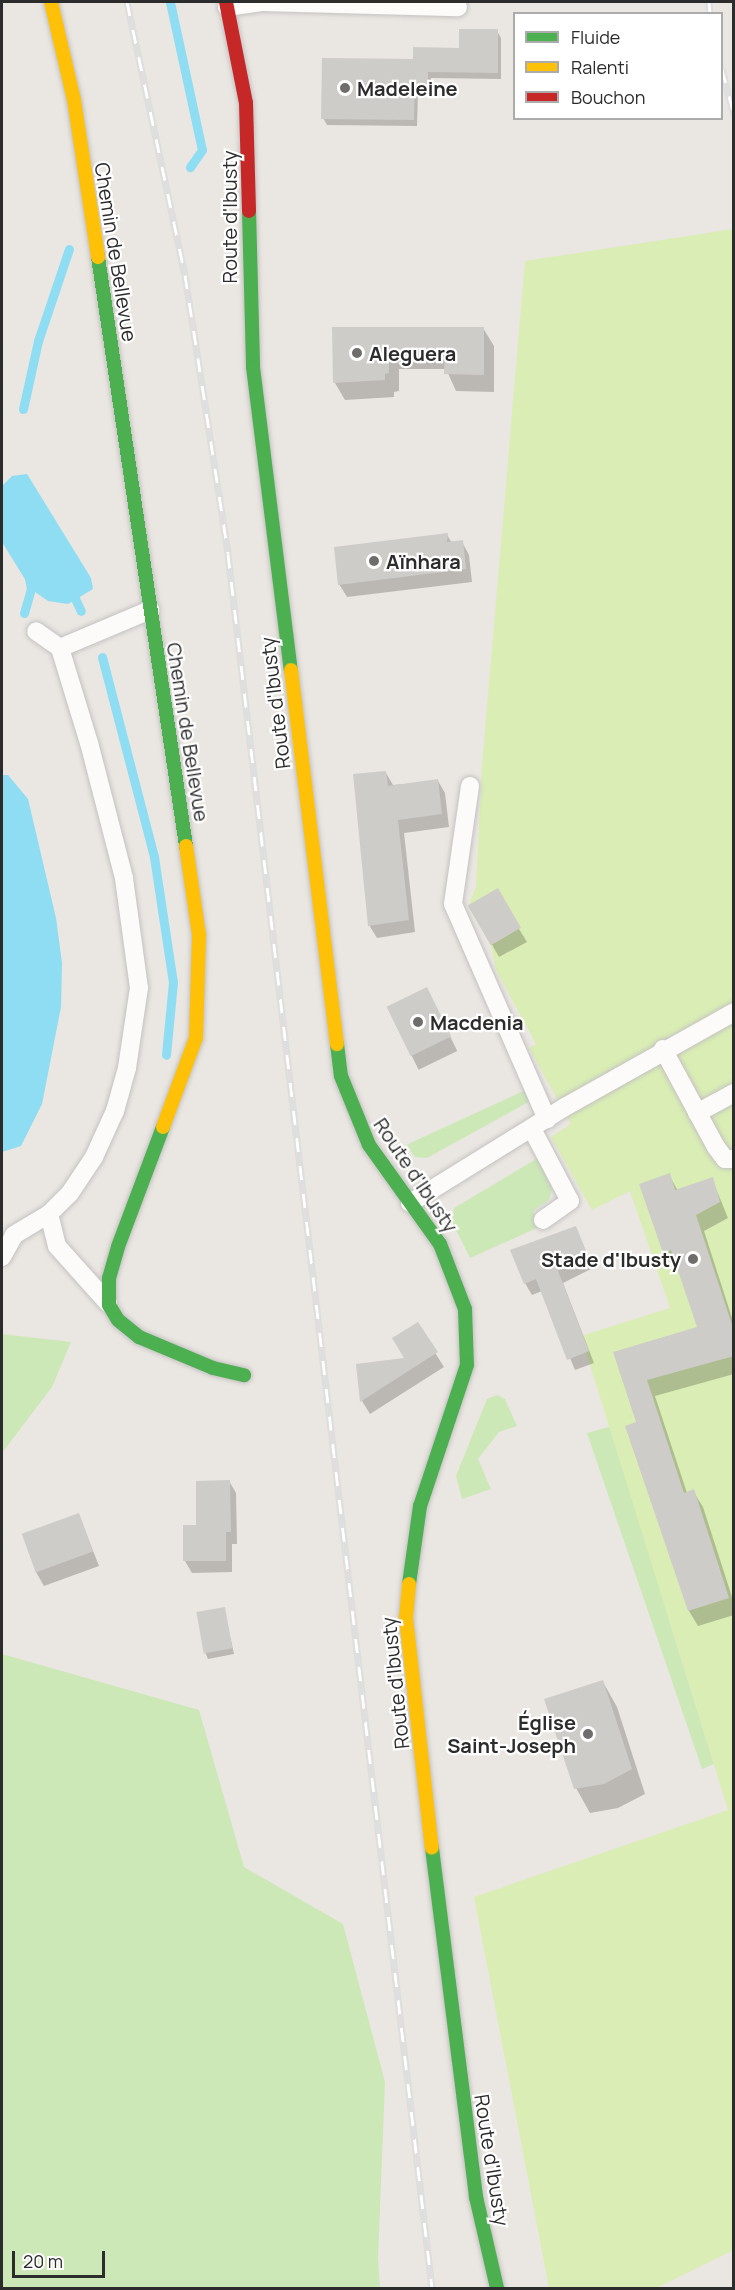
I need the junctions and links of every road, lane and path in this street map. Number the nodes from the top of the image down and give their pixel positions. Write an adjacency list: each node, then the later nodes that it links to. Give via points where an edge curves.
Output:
1 (51, 2): 5 (street, Chemin de Bellevue, via 74,100)
2 (264, 2): 3 (lane); 4 (lane)
3 (226, 4): 15 (street, Route d'Ibusty, via 246,104 253,367 332,1020 352,1109 369,1145)
4 (458, 7)
5 (150, 610): 7 (lane); 19 (street, Chemin de Bellevue, via 199,935 195,1038 118,1247 109,1278)
6 (36, 631): 7 (lane)
7 (60, 648): 16 (lane, via 124,878 139,988 136,1028 115,1111 94,1156)
8 (470, 786): 13 (lane, via 453,904)
9 (734, 1012): 10 (lane)
10 (663, 1049): 12 (lane); 13 (lane)
11 (734, 1093): 12 (lane)
12 (697, 1113): 14 (lane, via 721,1153 726,1159)
13 (539, 1124): 15 (lane); 17 (lane, via 570,1201)
14 (734, 1159)
15 (410, 1203): 21 (street, Route d'Ibusty, via 440,1244 465,1309 467,1365 420,1506 406,1618 451,2020 476,2198)
16 (50, 1214): 18 (lane, via 14,1234); 19 (lane, via 57,1246)
17 (543, 1220)
18 (2, 1257)
19 (109, 1305): 20 (street, via 118,1320 139,1337 213,1368)
20 (244, 1375)
21 (497, 2289)

